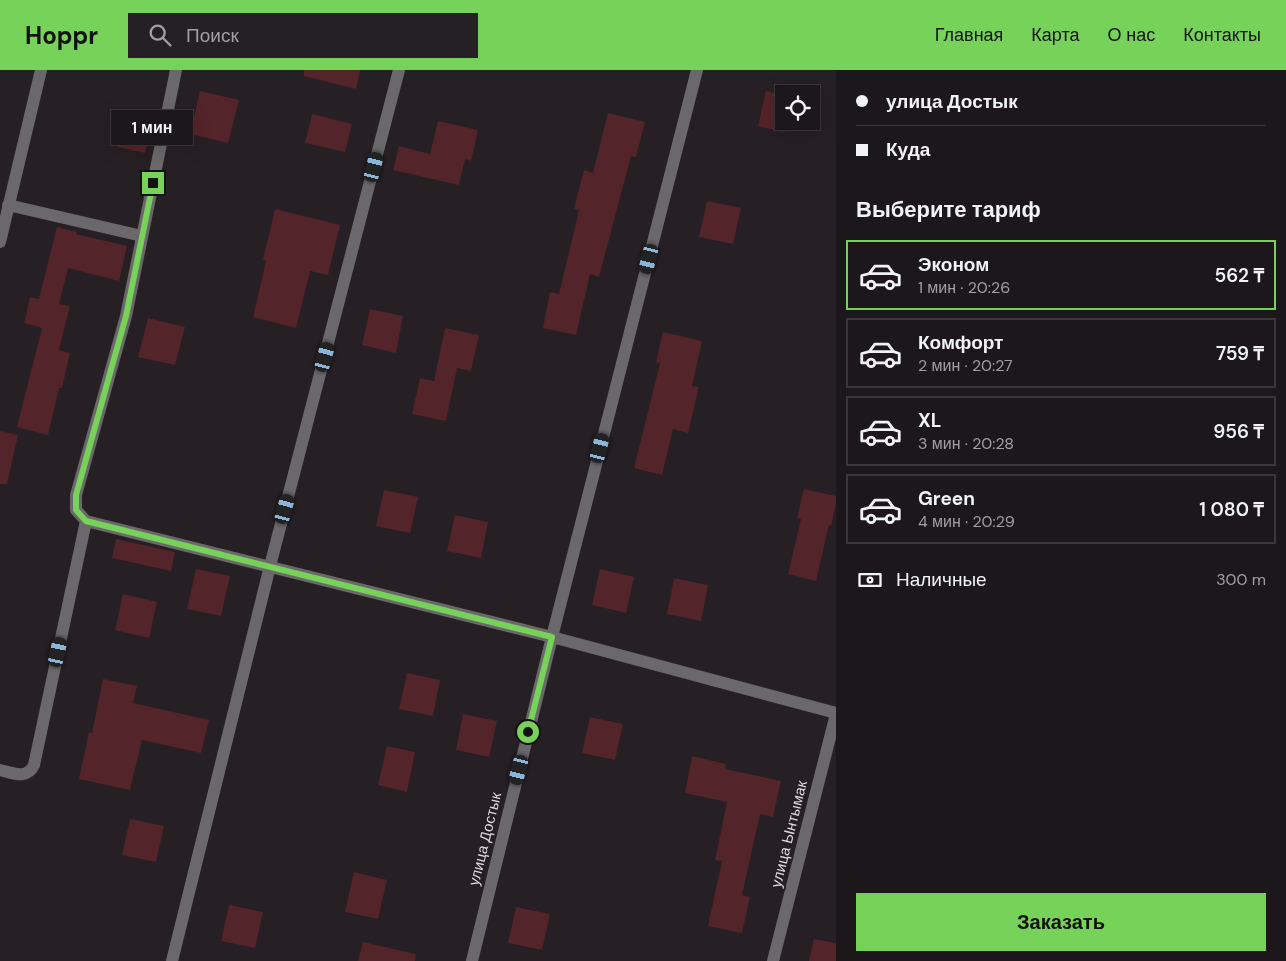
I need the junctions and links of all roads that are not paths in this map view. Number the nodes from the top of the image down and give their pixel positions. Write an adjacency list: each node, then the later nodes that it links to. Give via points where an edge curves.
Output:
1 (41, 70): 5 (street)
2 (176, 70): 6 (street)
3 (399, 70): 9 (street)
4 (698, 70): 10 (street, улица Достык)
5 (8, 205): 6 (street); 7 (street)
6 (142, 236): 8 (street, via 126,316 76,495 76,510)
7 (0, 242)
8 (86, 521): 9 (street); 12 (street, via 34,765 29,773 22,775)
9 (270, 566): 10 (street); 13 (street)
10 (552, 637): 11 (street); 14 (street, улица Достык)
11 (836, 714): 15 (street, улица Ынтымак)
12 (0, 770)
13 (172, 961)
14 (472, 961)
15 (774, 961)

